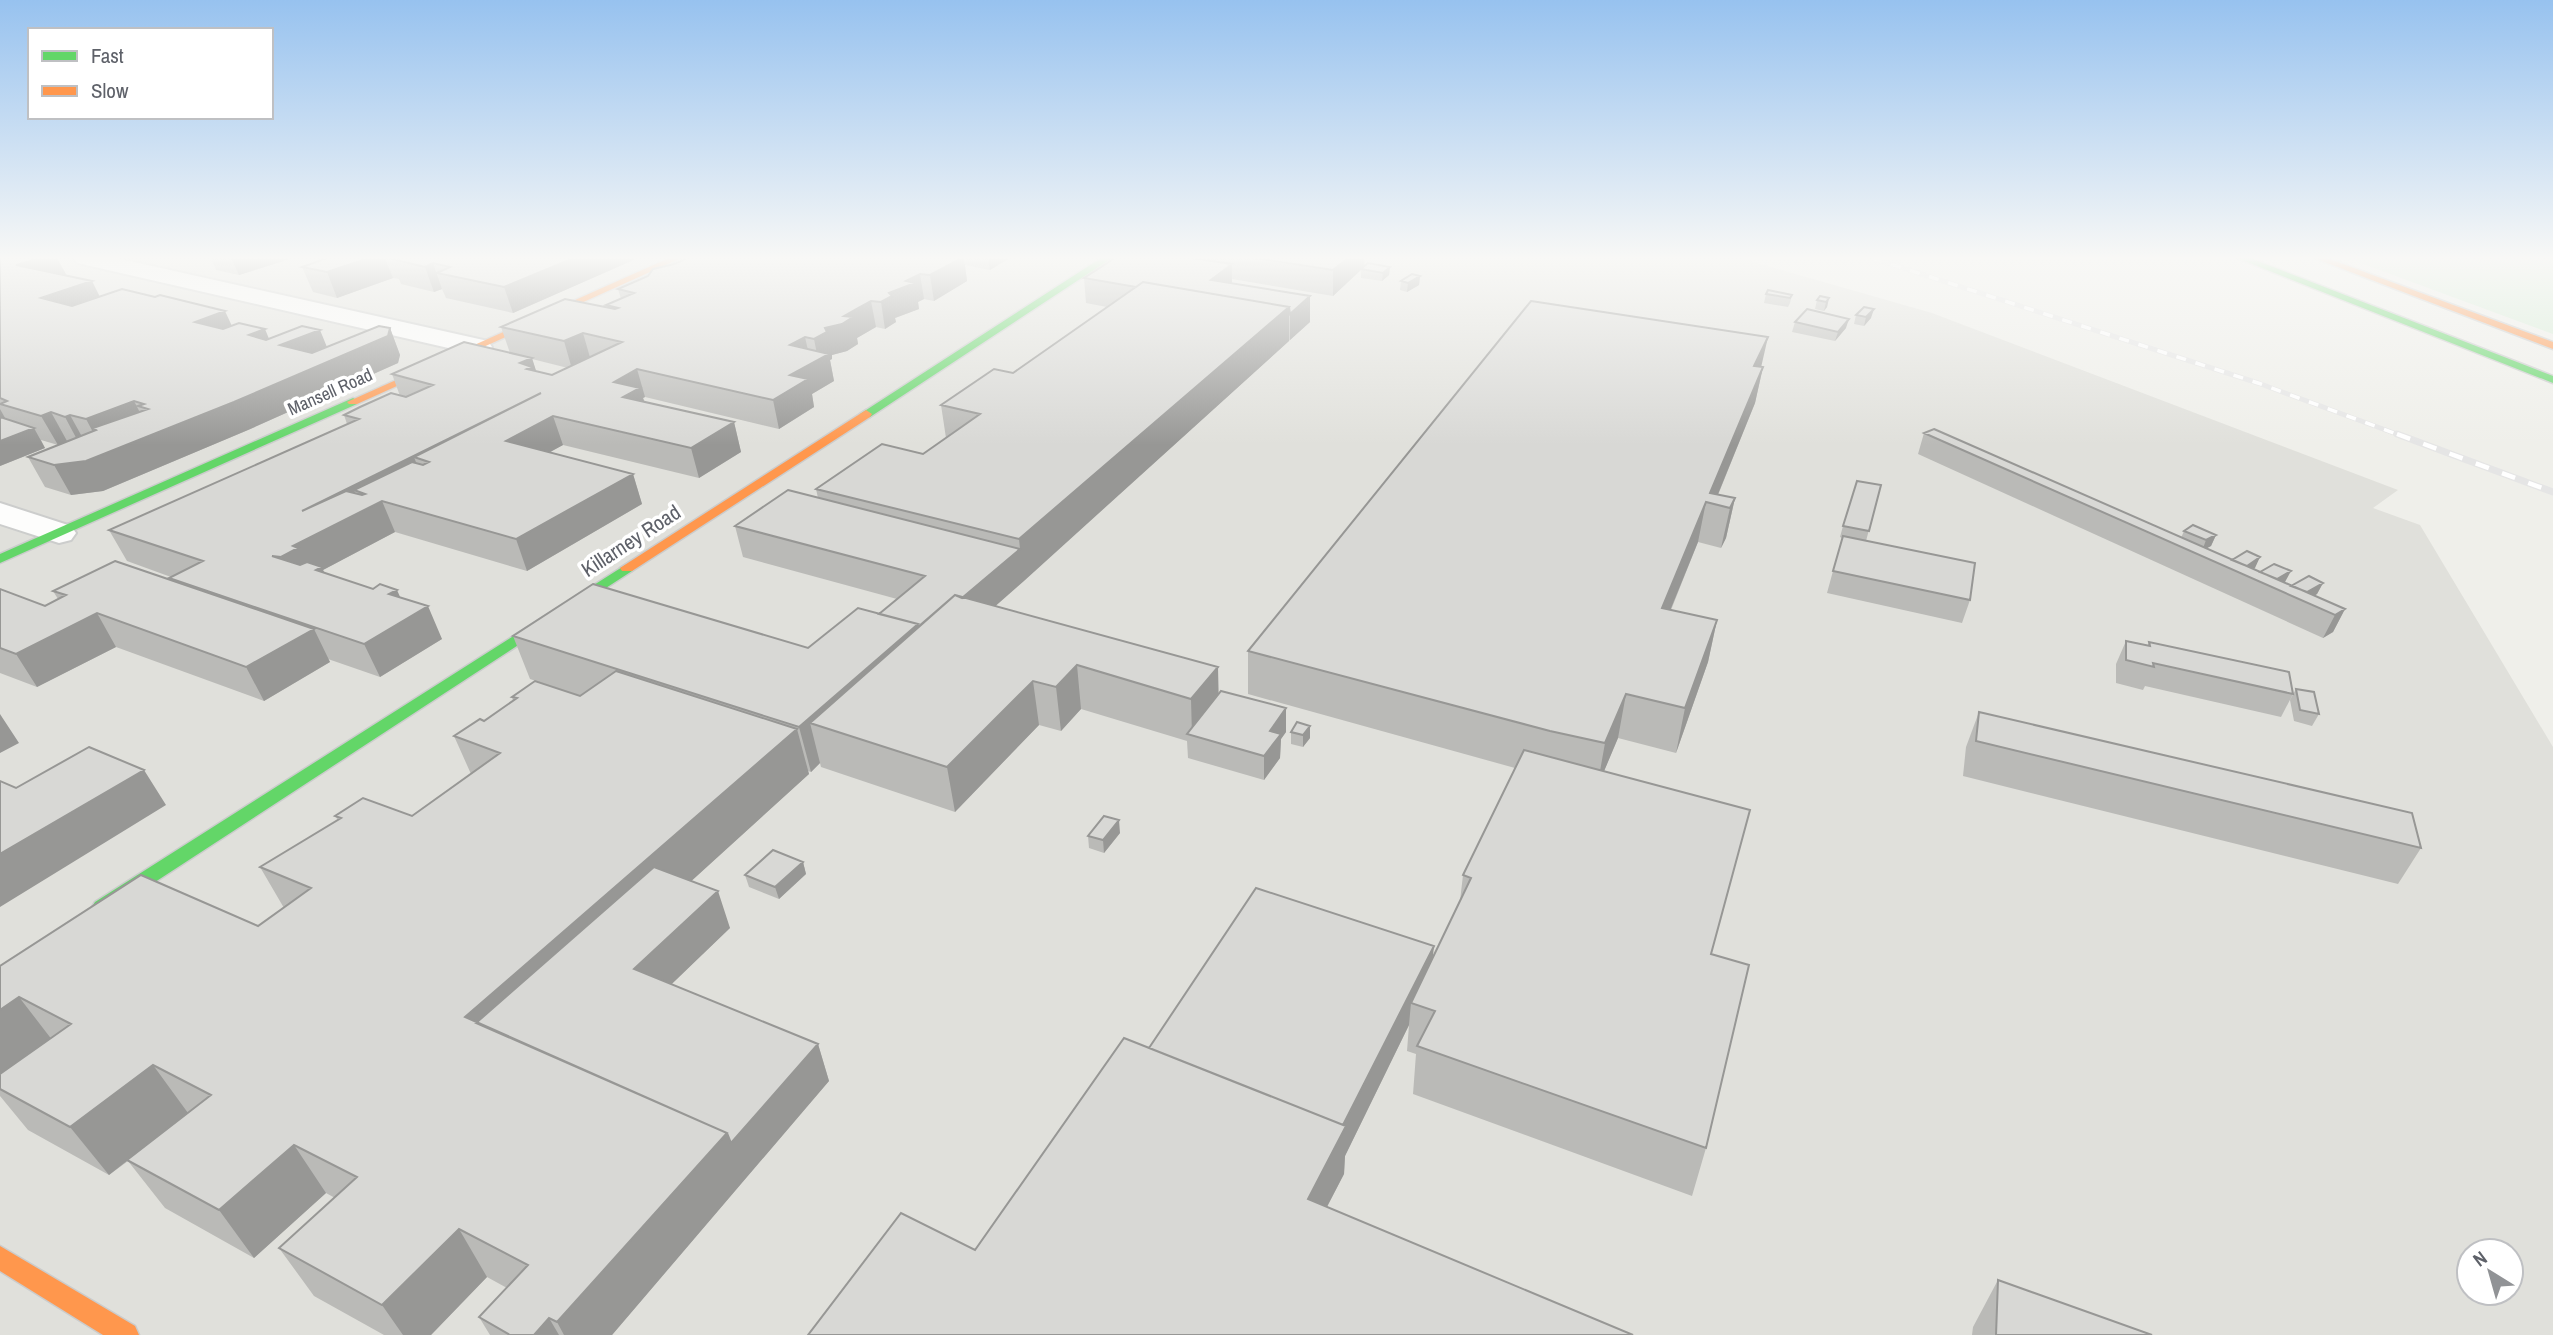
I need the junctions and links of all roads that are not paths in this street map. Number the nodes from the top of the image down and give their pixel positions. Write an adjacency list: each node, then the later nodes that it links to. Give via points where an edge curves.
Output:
1 (361, 320): 7 (street)
2 (538, 320): 7 (main road, Mansell Road)
3 (1010, 320): 12 (main road, Killarney Road)
4 (2401, 320): 8 (main road)
5 (2487, 320): 6 (main road)
6 (2553, 345)
7 (479, 347): 10 (main road, Mansell Road)
8 (2553, 380)
9 (0, 513): 10 (street)
10 (59, 533): 11 (main road, Mansell Road)
11 (0, 559)
12 (92, 913)
13 (0, 1257): 14 (main road)
14 (126, 1335)

